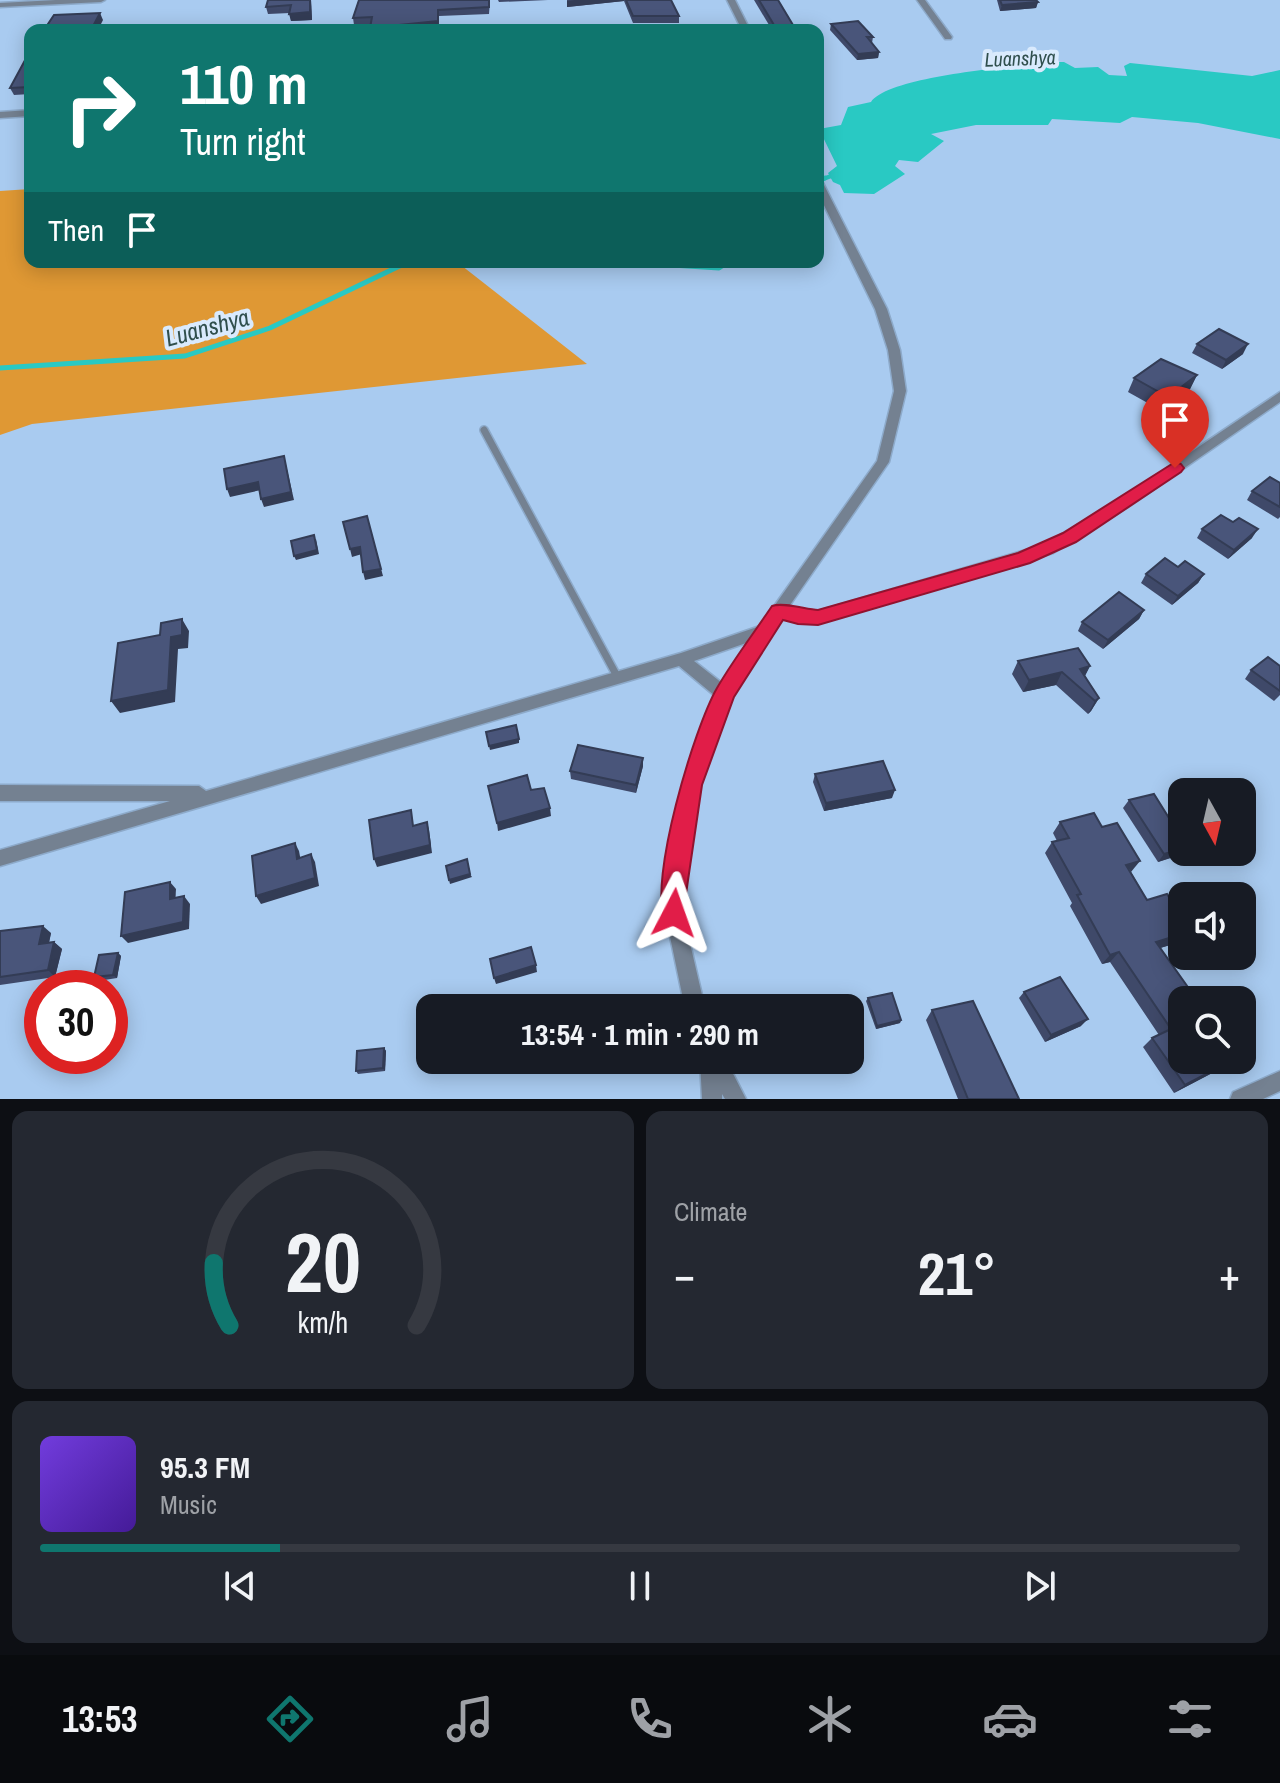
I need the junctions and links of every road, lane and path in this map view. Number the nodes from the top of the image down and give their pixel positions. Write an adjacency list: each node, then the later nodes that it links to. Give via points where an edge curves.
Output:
1 (101, 0): 4 (street)
2 (731, 0): 5 (street)
3 (921, 0): 6 (street)
4 (0, 5)
5 (743, 24)
6 (948, 37)
7 (24, 113): 8 (street)
8 (0, 115)
9 (824, 196): 12 (street, via 881,309 900,391 883,462)
10 (1280, 396): 12 (street, via 1048,549 818,617)
11 (484, 430): 15 (lane)
12 (779, 611): 13 (street)
13 (765, 630): 14 (street); 16 (street)
14 (682, 660): 15 (street); 16 (street)
15 (618, 678): 18 (street)
16 (724, 694): 20 (street, via 691,785 677,862 674,913)
17 (0, 793): 18 (street)
18 (215, 794): 19 (street)
19 (0, 858)
20 (692, 994)
21 (713, 1074): 24 (street)
22 (721, 1074): 25 (street)
23 (1280, 1081): 26 (street)
24 (712, 1099)
25 (736, 1099)
26 (1240, 1099)

